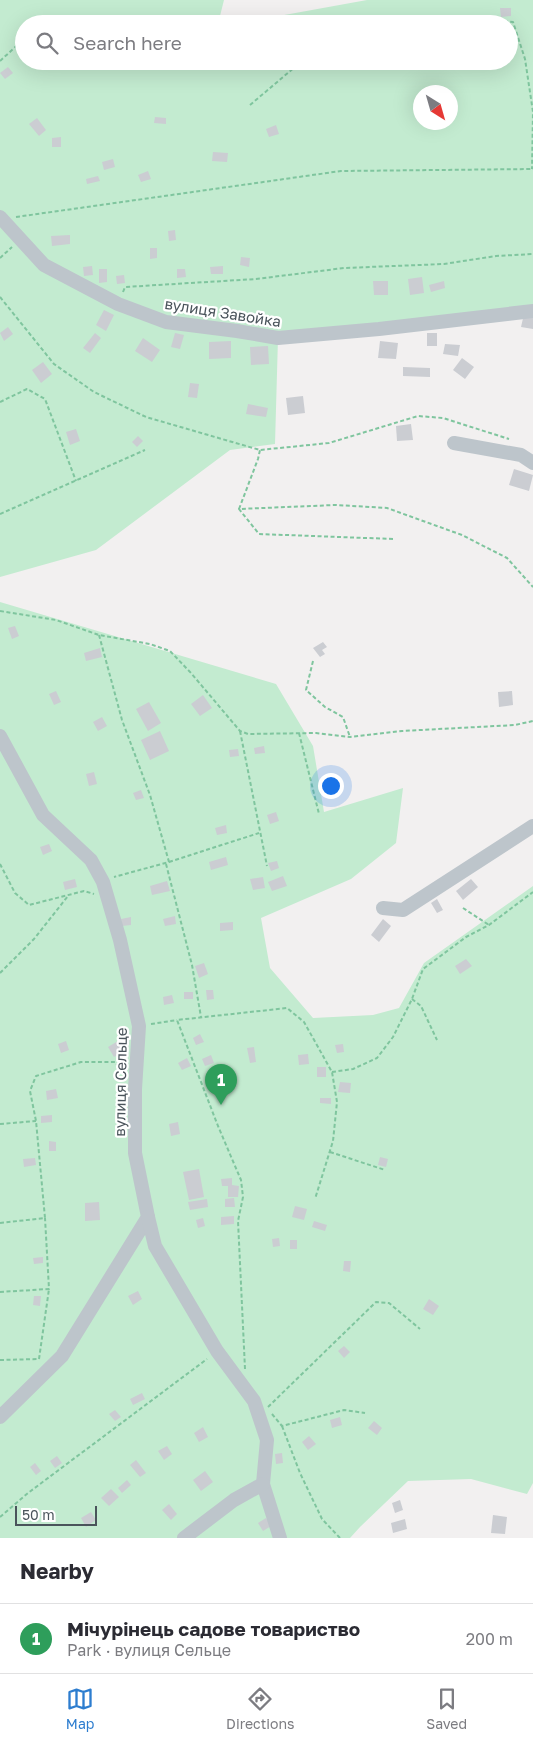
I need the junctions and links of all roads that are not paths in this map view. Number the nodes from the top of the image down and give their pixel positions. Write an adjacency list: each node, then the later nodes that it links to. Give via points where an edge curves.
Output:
1 (2, 218): 2 (street, вулиця Завойка, via 44,265 118,304 166,322 278,338 379,330)
2 (533, 311)
3 (454, 443): 4 (street, via 521,455)
4 (533, 463)
5 (0, 736): 8 (street, вулиця Сельце, via 43,815 91,860 103,882 139,1026 135,1153)
6 (533, 826): 7 (street, via 404,910)
7 (383, 908)
8 (148, 1217): 9 (street, via 62,1356); 10 (street, вулиця Сельце, via 155,1246 217,1351 254,1401 266,1440)
9 (0, 1417)
10 (263, 1484): 11 (street, via 234,1500); 12 (street)
11 (184, 1538)
12 (280, 1538)

